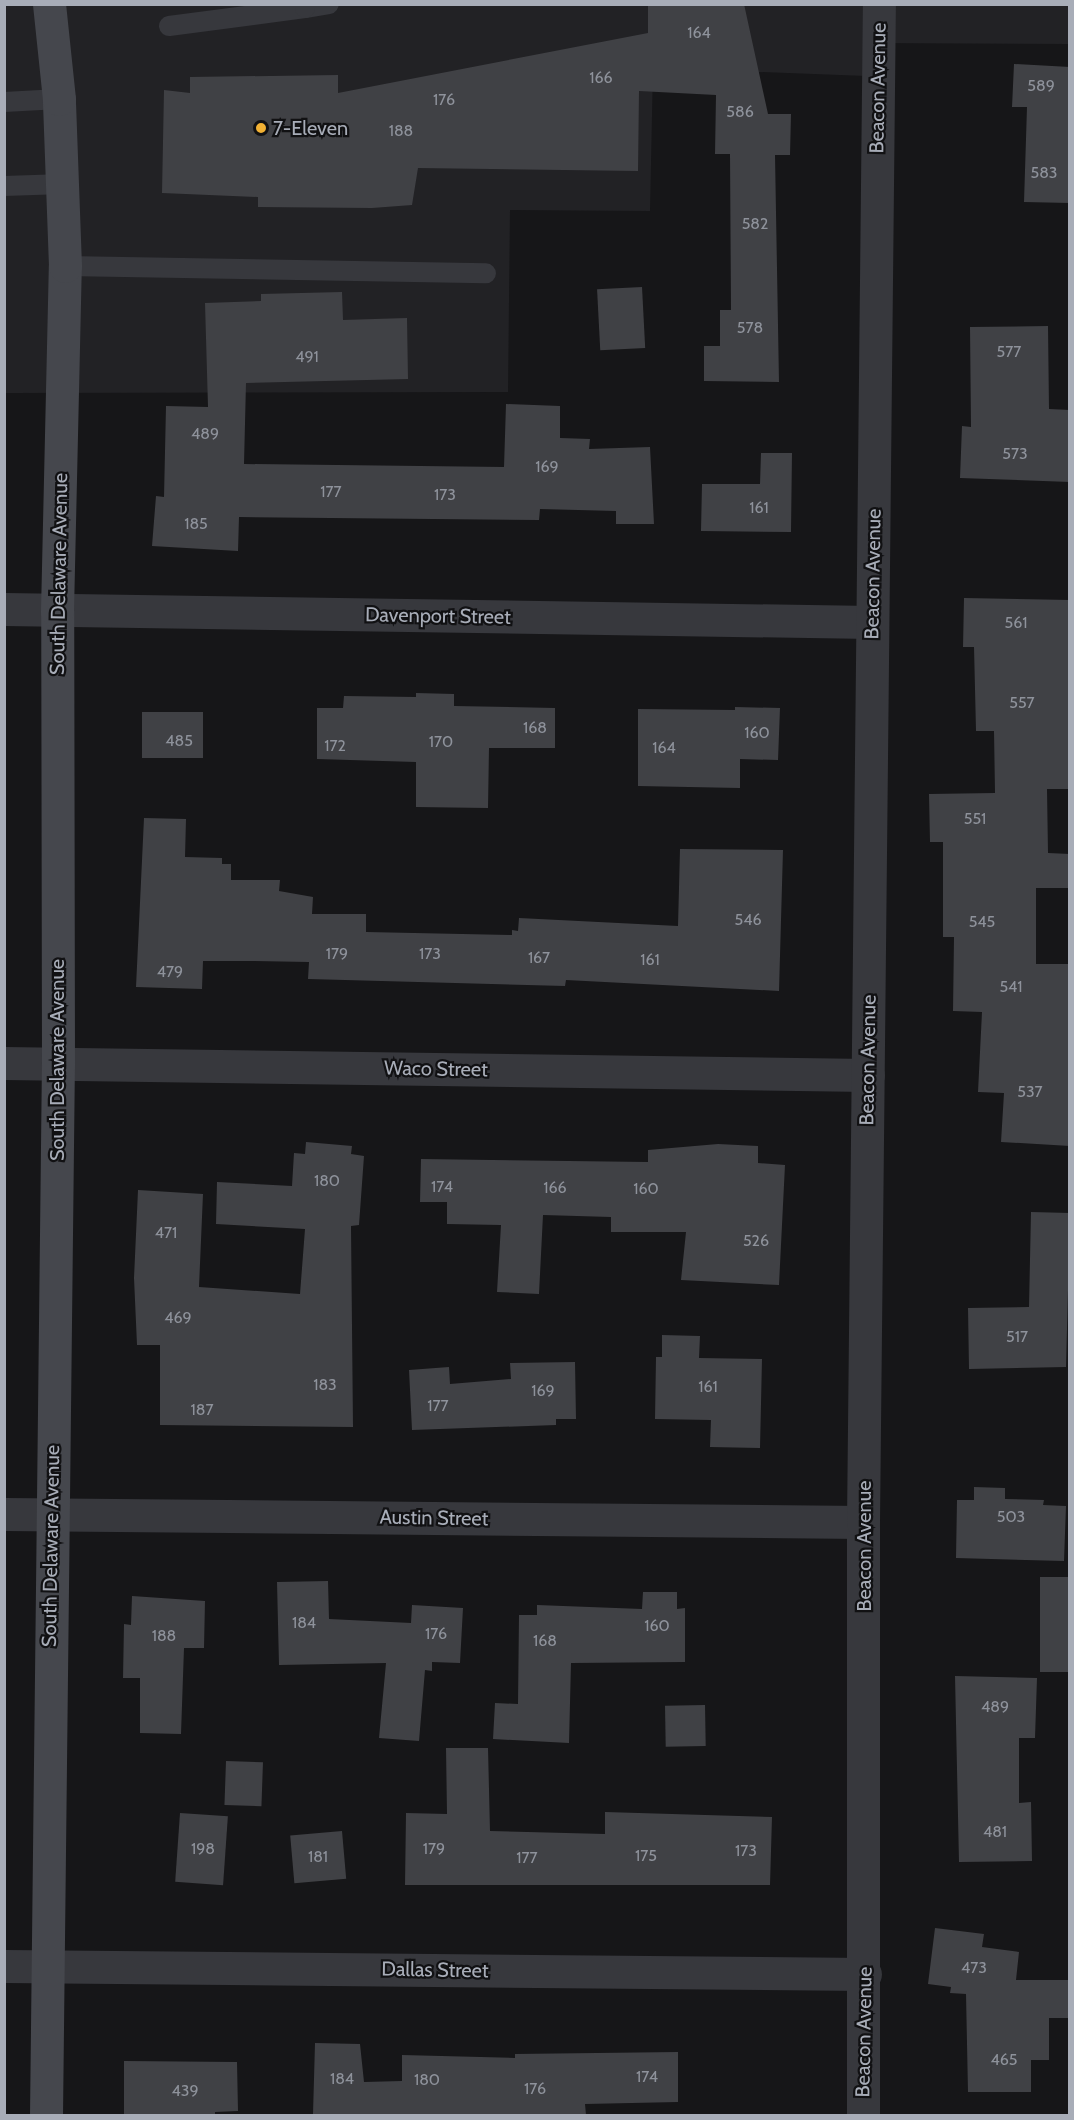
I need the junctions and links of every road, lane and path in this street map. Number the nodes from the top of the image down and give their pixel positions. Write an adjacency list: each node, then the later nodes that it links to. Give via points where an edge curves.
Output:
1 (50, 4): 6 (street, South Delaware Avenue)
2 (329, 4): 4 (lane)
3 (879, 4): 14 (street, Beacon Avenue)
4 (305, 6): 5 (lane)
5 (169, 26)
6 (59, 99): 7 (lane); 8 (street, South Delaware Avenue)
7 (4, 102)
8 (64, 184): 9 (lane); 10 (street, South Delaware Avenue)
9 (4, 186)
10 (65, 266): 11 (lane); 13 (street, South Delaware Avenue)
11 (486, 273)
12 (4, 609): 13 (street, Davenport Street)
13 (57, 610): 14 (street, Davenport Street); 16 (street, South Delaware Avenue)
14 (872, 622): 17 (street, Beacon Avenue)
15 (4, 1063): 16 (street, Waco Street)
16 (58, 1064): 17 (street, Waco Street); 19 (street, South Delaware Avenue)
17 (867, 1075): 20 (street, Beacon Avenue)
18 (4, 1514): 19 (street, Austin Street)
19 (51, 1514): 20 (street, Austin Street); 22 (street, South Delaware Avenue)
20 (863, 1522): 23 (street, Beacon Avenue)
21 (4, 1966): 22 (street, Dallas Street)
22 (48, 1966): 23 (street, Dallas Street); 24 (street, South Delaware Avenue)
23 (865, 1974): 25 (street, Beacon Avenue)
24 (46, 2115)
25 (863, 2115)

